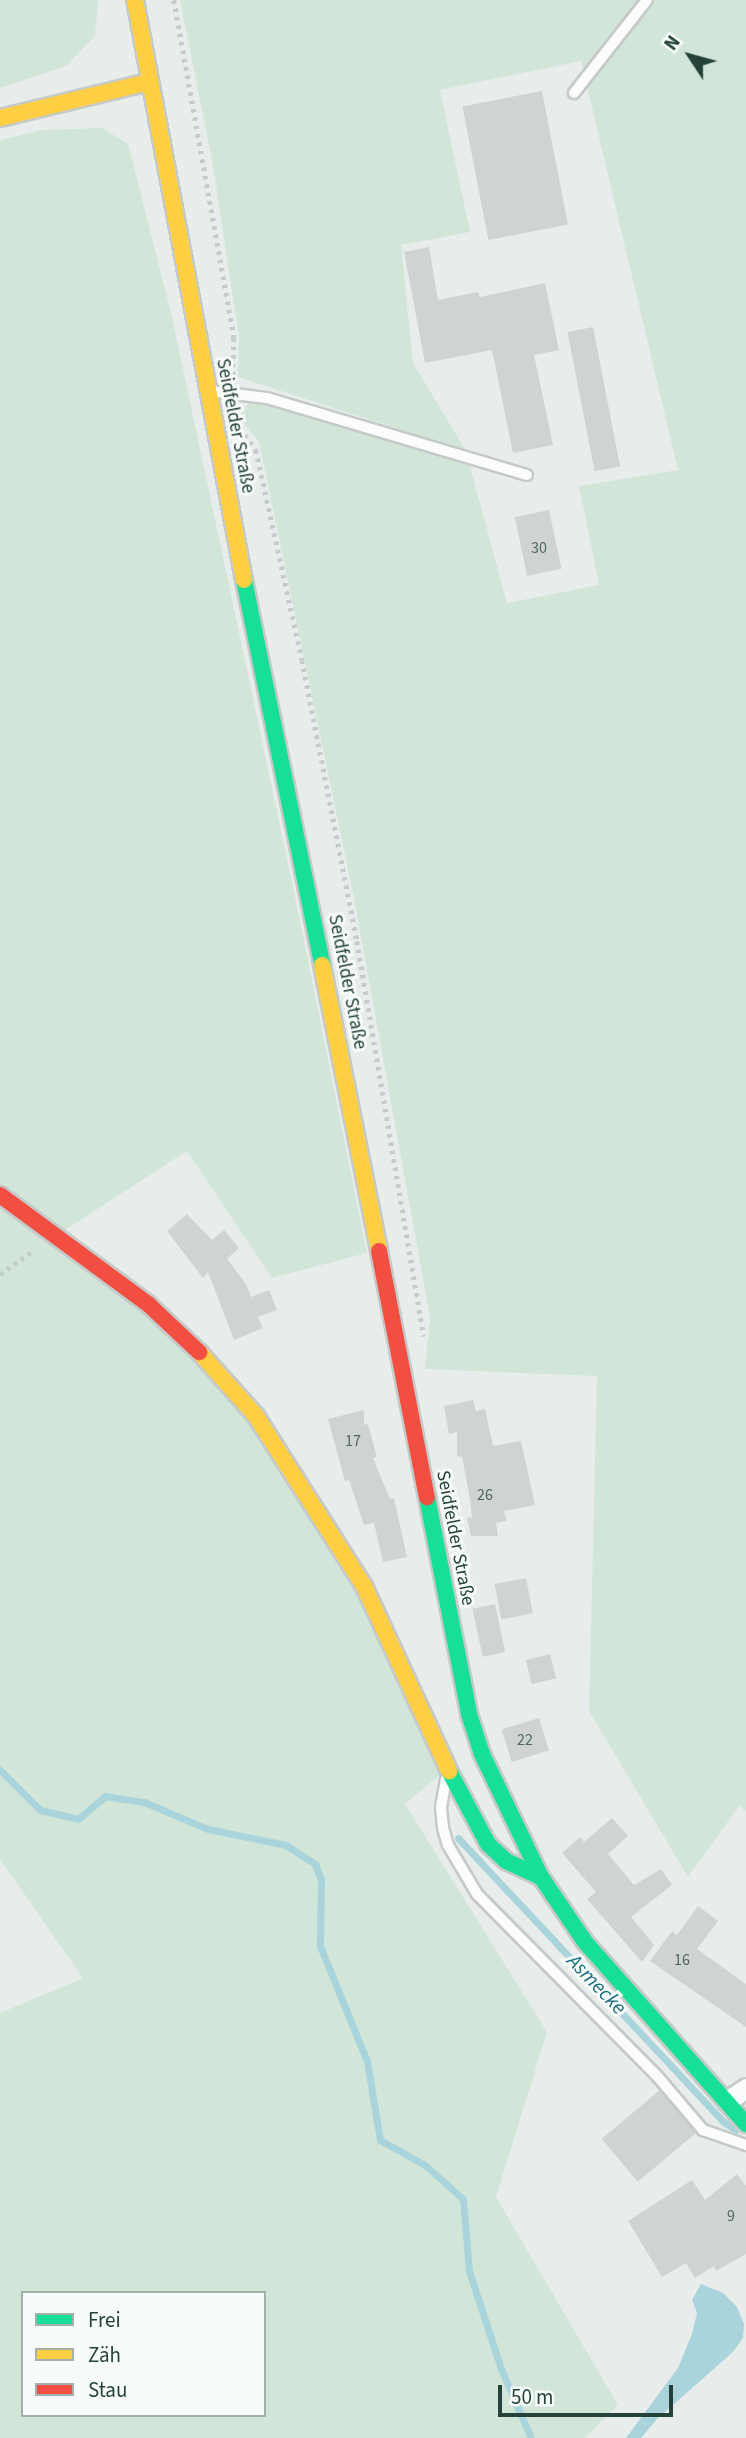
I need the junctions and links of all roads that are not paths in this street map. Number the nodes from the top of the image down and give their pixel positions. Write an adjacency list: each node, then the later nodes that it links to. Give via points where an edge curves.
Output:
1 (135, 0): 3 (main road, Seidfelder Straße)
2 (647, 0): 4 (lane)
3 (149, 82): 5 (main road); 6 (main road, Seidfelder Straße)
4 (574, 93)
5 (0, 118)
6 (206, 390): 7 (lane, via 267,398); 10 (main road, Seidfelder Straße, via 468,1714 481,1752)
7 (527, 475)
8 (0, 1195): 9 (main road, via 149,1305 256,1416 364,1586)
9 (447, 1768): 10 (main road, via 488,1844 506,1861); 14 (lane, via 443,1828 477,1894 703,2130)
10 (541, 1877): 12 (main road, Seidfelder Straße, via 585,1942)
11 (746, 2088): 12 (street)
12 (727, 2101): 13 (main road, Seidfelder Straße)
13 (746, 2123)
14 (746, 2145)

